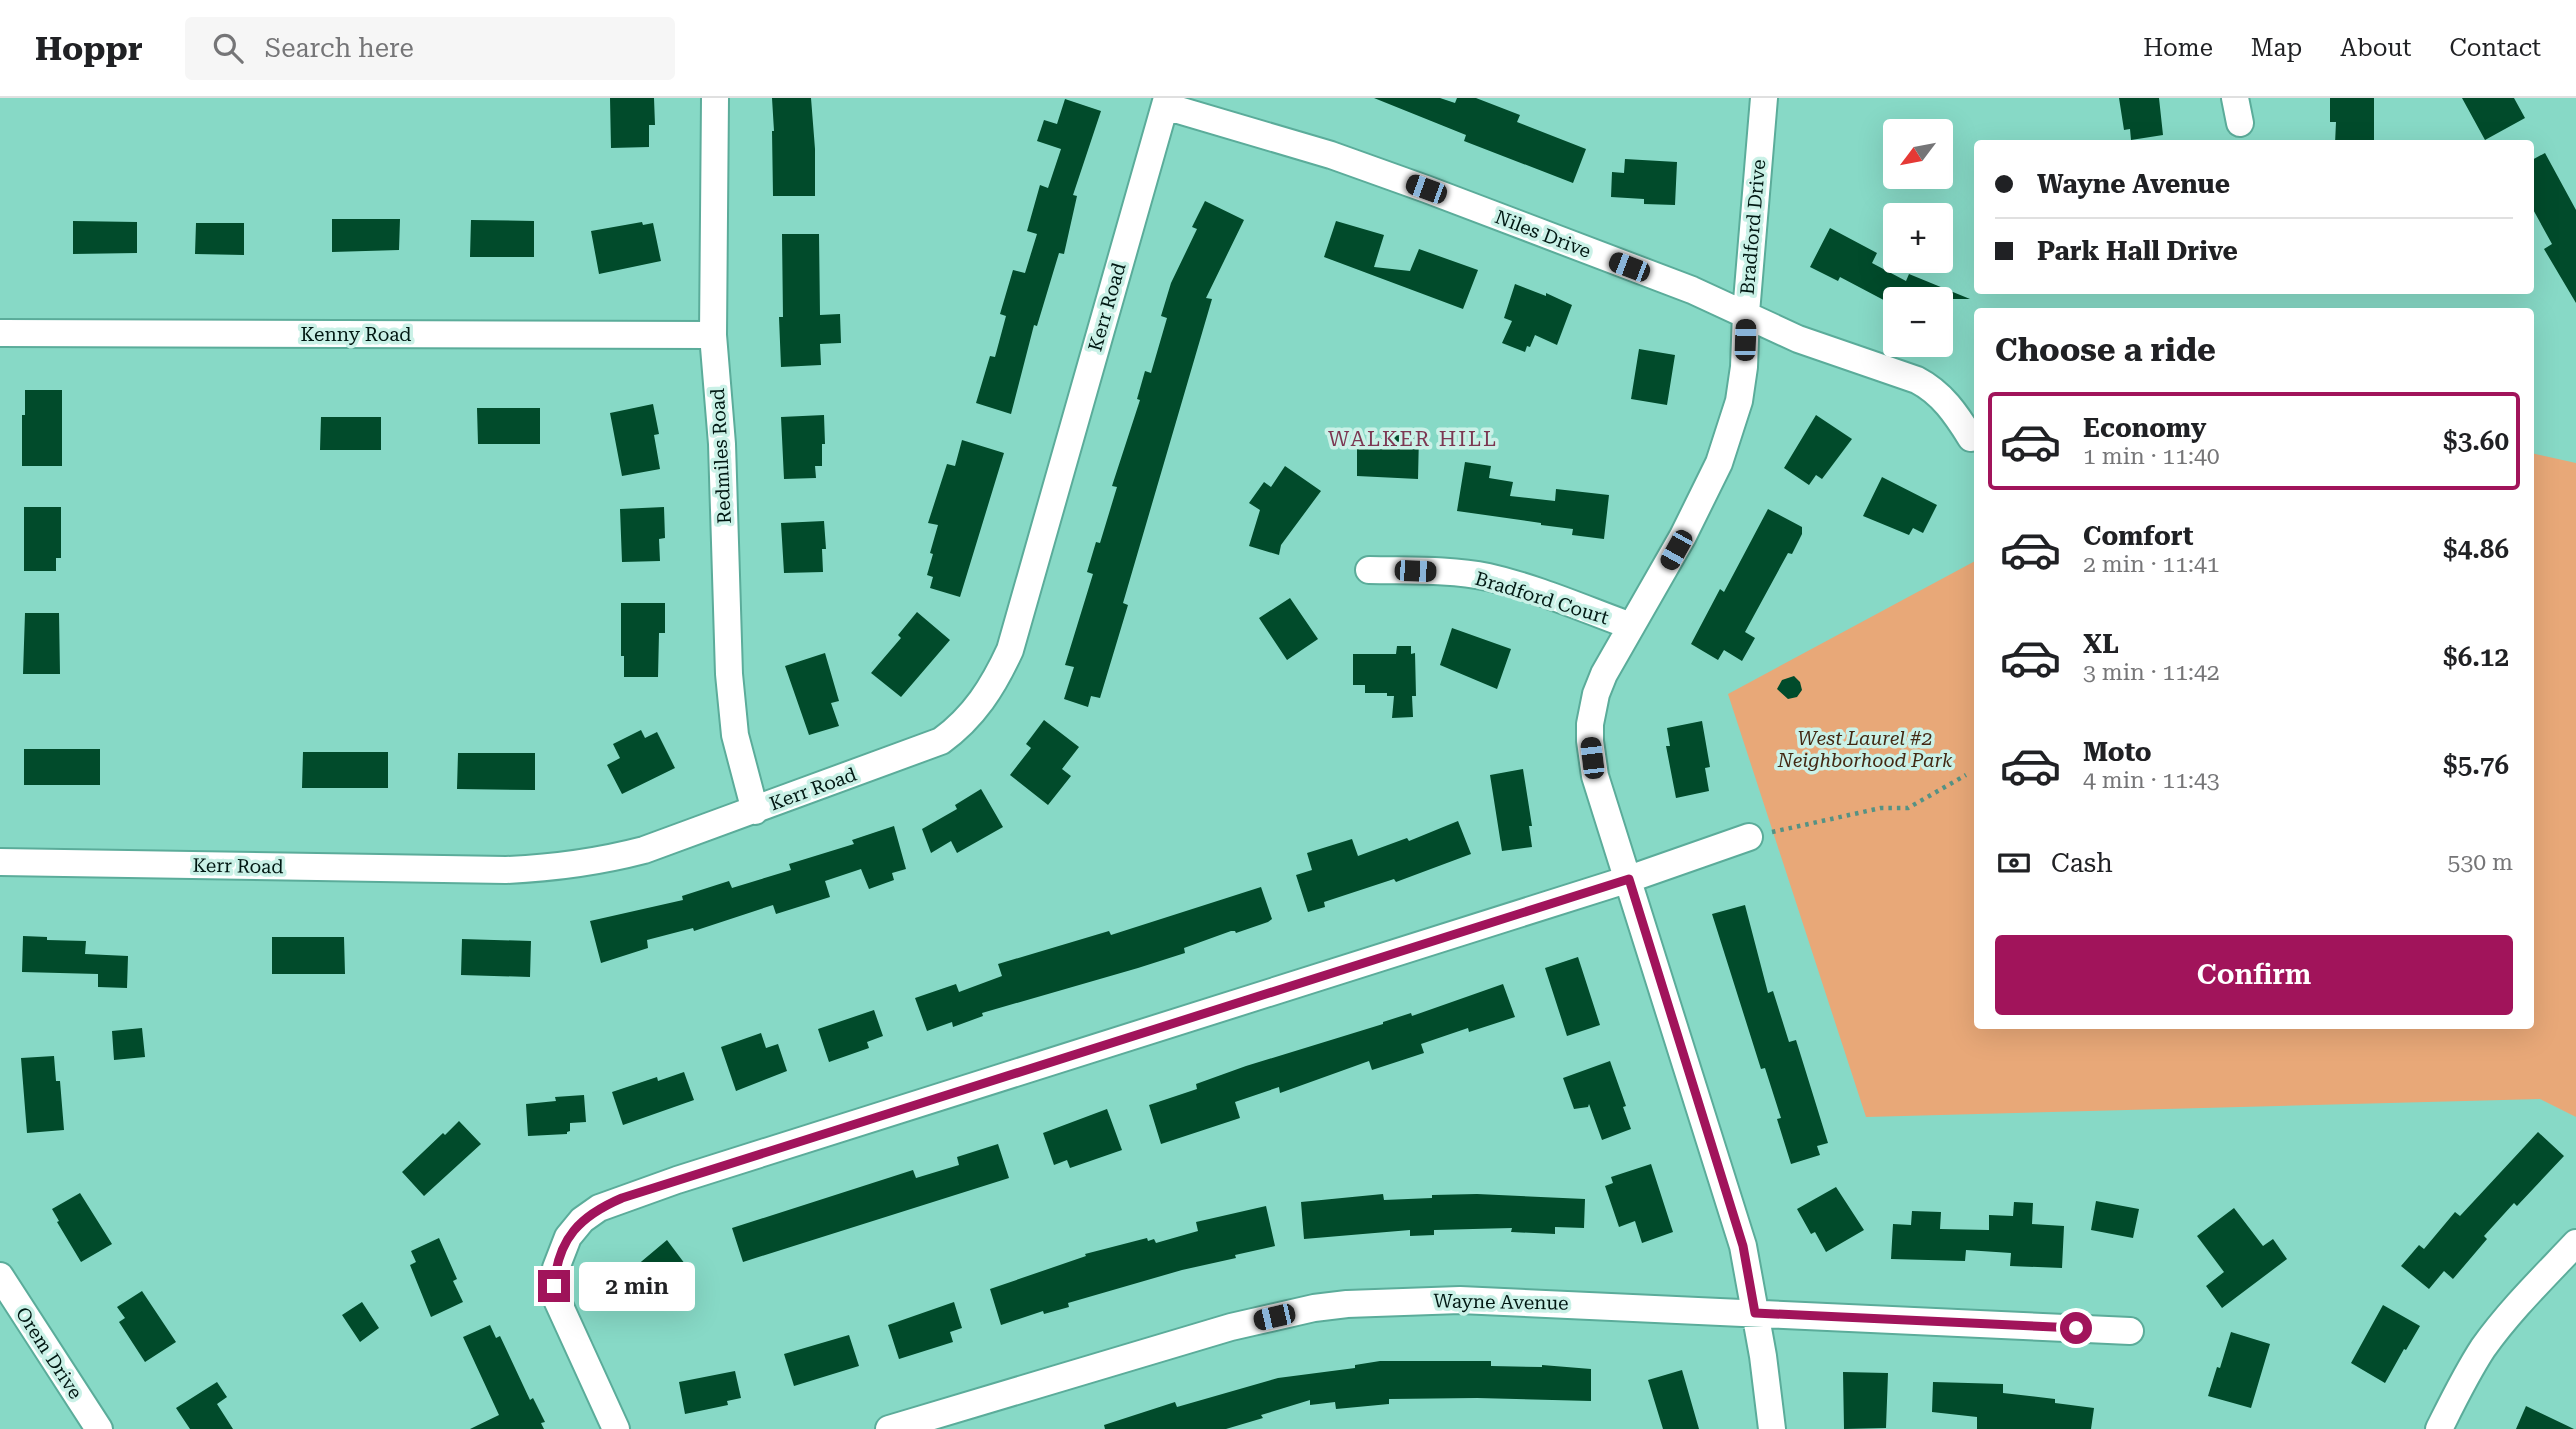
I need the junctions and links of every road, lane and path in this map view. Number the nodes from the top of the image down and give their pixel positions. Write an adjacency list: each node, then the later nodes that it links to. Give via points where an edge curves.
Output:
1 (715, 98): 6 (street, Redmiles Road)
2 (1764, 98): 4 (street, Bradford Drive)
3 (1166, 102): 4 (street, Niles Drive, via 1414,185); 11 (street, Kerr Road, via 1010,650 996,680 971,715 941,741)
4 (1746, 313): 7 (street, Niles Drive, via 1798,339 1931,387); 9 (street, Bradford Drive, via 1744,367 1728,441 1683,536)
5 (0, 332): 6 (street, Kenny Road)
6 (713, 335): 11 (street, Redmiles Road, via 734,735)
7 (1971, 438)
8 (1369, 570): 9 (street, Bradford Court, via 1487,577)
9 (1631, 626): 14 (street, Bradford Drive, via 1604,674 1593,708 1590,741 1595,776)
10 (1966, 775): 12 (path, via 1908,808 1881,808)
11 (755, 811): 13 (street, Kerr Road, via 644,850 555,868)
12 (1749, 837): 14 (street)
13 (0, 862)
14 (1629, 879): 17 (street, Bradford Drive, via 1743,1246); 20 (street, via 599,1208 568,1237 554,1286 571,1335)
15 (2576, 1243): 23 (street, via 2484,1348)
16 (0, 1276): 19 (street, Orem Drive)
17 (1755, 1313): 18 (street, Wayne Avenue); 21 (street, Wayne Avenue, via 1460,1300 1314,1308 1231,1327); 22 (street, Bradford Drive)
18 (2130, 1331)
19 (99, 1429)
20 (616, 1429)
21 (889, 1429)
22 (1772, 1429)
23 (2440, 1429)

